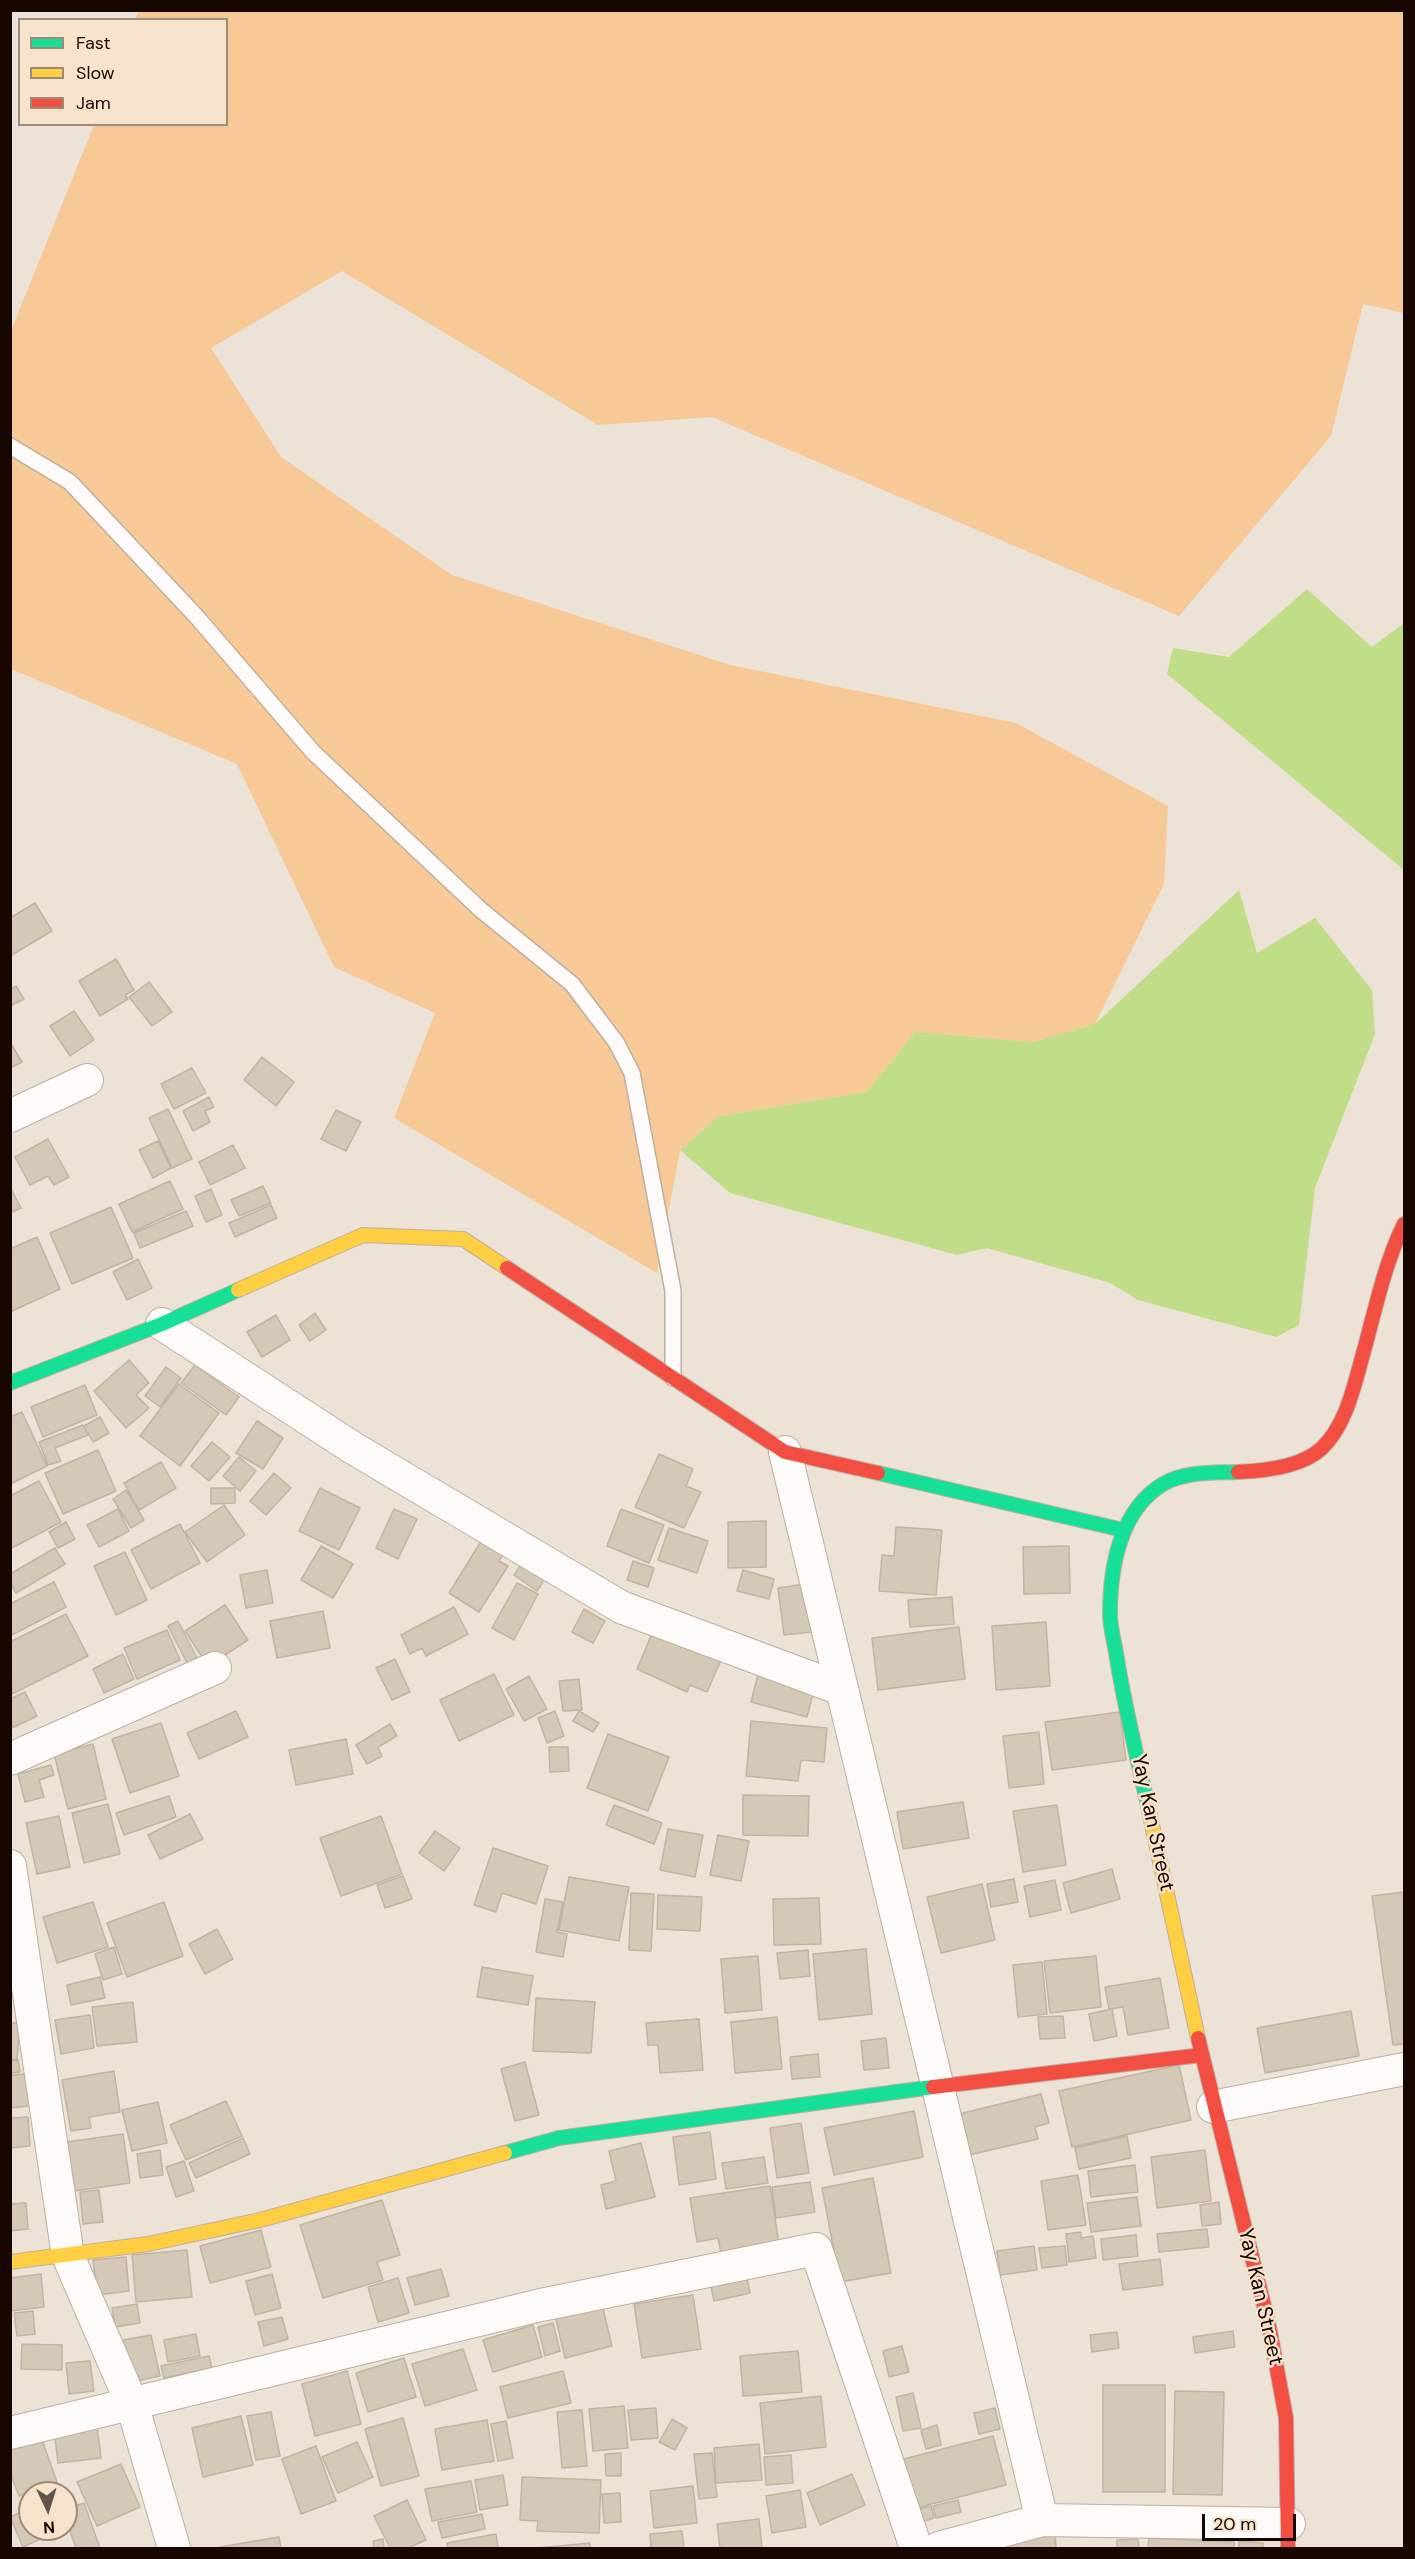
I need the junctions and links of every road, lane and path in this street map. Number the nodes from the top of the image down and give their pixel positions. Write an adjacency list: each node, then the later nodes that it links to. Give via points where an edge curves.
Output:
1 (10, 446): 8 (lane, via 70,482 196,616 313,752 481,910 572,984 616,1042 632,1073 673,1291)
2 (87, 1080): 3 (street)
3 (10, 1116)
4 (1404, 1224): 6 (street, Yay Kan Street)
5 (1404, 1235): 6 (street)
6 (1393, 1247): 11 (street, Yay Kan Street, via 1353,1390 1339,1424 1320,1450 1291,1465 1190,1474 1164,1483 1144,1498)
7 (162, 1324): 8 (street, via 363,1235 463,1239); 9 (street); 13 (street, via 353,1448 621,1607)
8 (673, 1377): 10 (street)
9 (10, 1383)
10 (785, 1452): 11 (street); 13 (street)
11 (1124, 1530): 16 (street, Yay Kan Street, via 1113,1570 1110,1615)
12 (214, 1668): 14 (street)
13 (841, 1689): 18 (street)
14 (10, 1759)
15 (10, 1866): 20 (street)
16 (1202, 2055): 18 (street); 19 (street, Yay Kan Street)
17 (1404, 2069): 19 (street)
18 (936, 2087): 20 (street, via 559,2138 260,2220); 24 (street)
19 (1214, 2107): 25 (street, Yay Kan Street, via 1269,2326 1286,2418)
20 (68, 2256): 21 (street); 22 (street)
21 (10, 2262)
22 (132, 2404): 23 (street); 26 (street); 27 (street, via 541,2305 816,2249)
23 (10, 2433)
24 (1042, 2520): 25 (street); 28 (street)
25 (1289, 2536)
26 (174, 2548)
27 (916, 2548)
28 (939, 2548)

